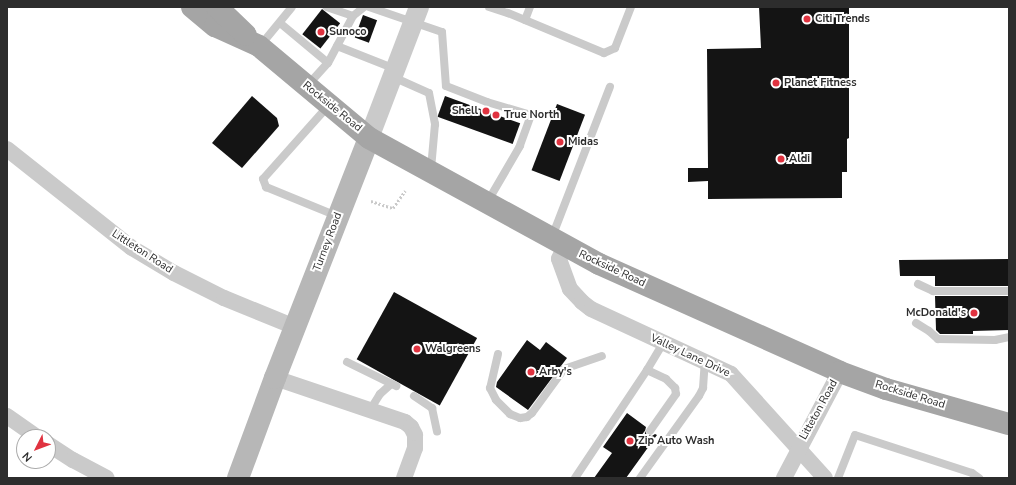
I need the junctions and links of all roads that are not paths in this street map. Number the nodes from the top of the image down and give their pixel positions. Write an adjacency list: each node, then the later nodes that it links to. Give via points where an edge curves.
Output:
1 (192, 7): 14 (main road, Rockside Road, via 215,26)
2 (217, 7): 14 (main road, Rockside Road)
3 (292, 7): 13 (lane)
4 (327, 7): 11 (lane)
5 (364, 7): 11 (lane)
6 (369, 7): 10 (lane)
7 (489, 7): 12 (lane)
8 (530, 7): 12 (lane)
9 (631, 7): 12 (lane, via 615,48 604,53)
10 (416, 15): 17 (street, Turney Road); 24 (lane, via 442,32 446,86 531,115 520,146)
11 (353, 16): 15 (lane)
12 (525, 20)
13 (280, 23): 14 (lane); 16 (lane)
14 (256, 44): 18 (main road, Rockside Road)
15 (337, 46): 16 (lane); 17 (lane)
16 (328, 63): 18 (lane)
17 (394, 73): 21 (street, Turney Road); 23 (lane, via 429,94 435,124)
18 (307, 87): 20 (main road, Rockside Road)
19 (610, 87): 26 (lane)
20 (329, 105): 21 (main road, Rockside Road); 25 (lane, via 263,179 266,187)
21 (369, 138): 23 (main road, Rockside Road); 25 (main road, Turney Road)
22 (7, 149): 30 (street, Littleton Road, via 132,248 224,298)
23 (431, 172): 24 (main road, Rockside Road)
24 (487, 204): 26 (main road, Rockside Road)
25 (338, 216): 30 (main road, Turney Road)
26 (558, 243): 34 (street, Valley Lane Drive, via 559,259 575,296 591,309); 40 (main road, Rockside Road, via 599,264)
27 (918, 284): 28 (lane, via 932,291)
28 (1009, 291)
29 (916, 323): 32 (lane, via 938,339)
30 (295, 327): 41 (main road, Turney Road)
31 (1009, 337): 32 (lane)
32 (1000, 339): 33 (lane)
33 (1009, 341)
34 (663, 342): 38 (street, Valley Lane Drive); 39 (lane)
35 (498, 354): 36 (lane, via 490,388 496,400 510,414 520,418 532,412 564,369)
36 (602, 356)
37 (347, 362): 43 (lane, via 394,385 380,394)
38 (704, 362): 49 (street, Valley Lane Drive, via 735,378); 55 (lane, via 703,388 699,396)
39 (647, 370): 47 (lane, via 666,379 676,388 676,394); 54 (lane)
40 (840, 372): 45 (main road, Rockside Road, via 886,389); 49 (street, Litteton Road)
41 (275, 378): 43 (street); 52 (main road, Turney Road)
42 (414, 396): 48 (lane, via 432,408)
43 (370, 410): 53 (street, via 405,422 411,427 415,435 415,448)
44 (7, 416): 46 (street)
45 (1009, 424)
46 (26, 429)
47 (650, 430)
48 (437, 431)
49 (799, 448): 56 (street); 57 (street, Valley Lane Drive)
50 (56, 449): 51 (street)
51 (107, 478)
52 (238, 478)
53 (404, 478)
54 (575, 478)
55 (640, 478)
56 (784, 478)
57 (825, 478)
58 (838, 478): 59 (lane, via 855,435 972,473)
59 (979, 478)

